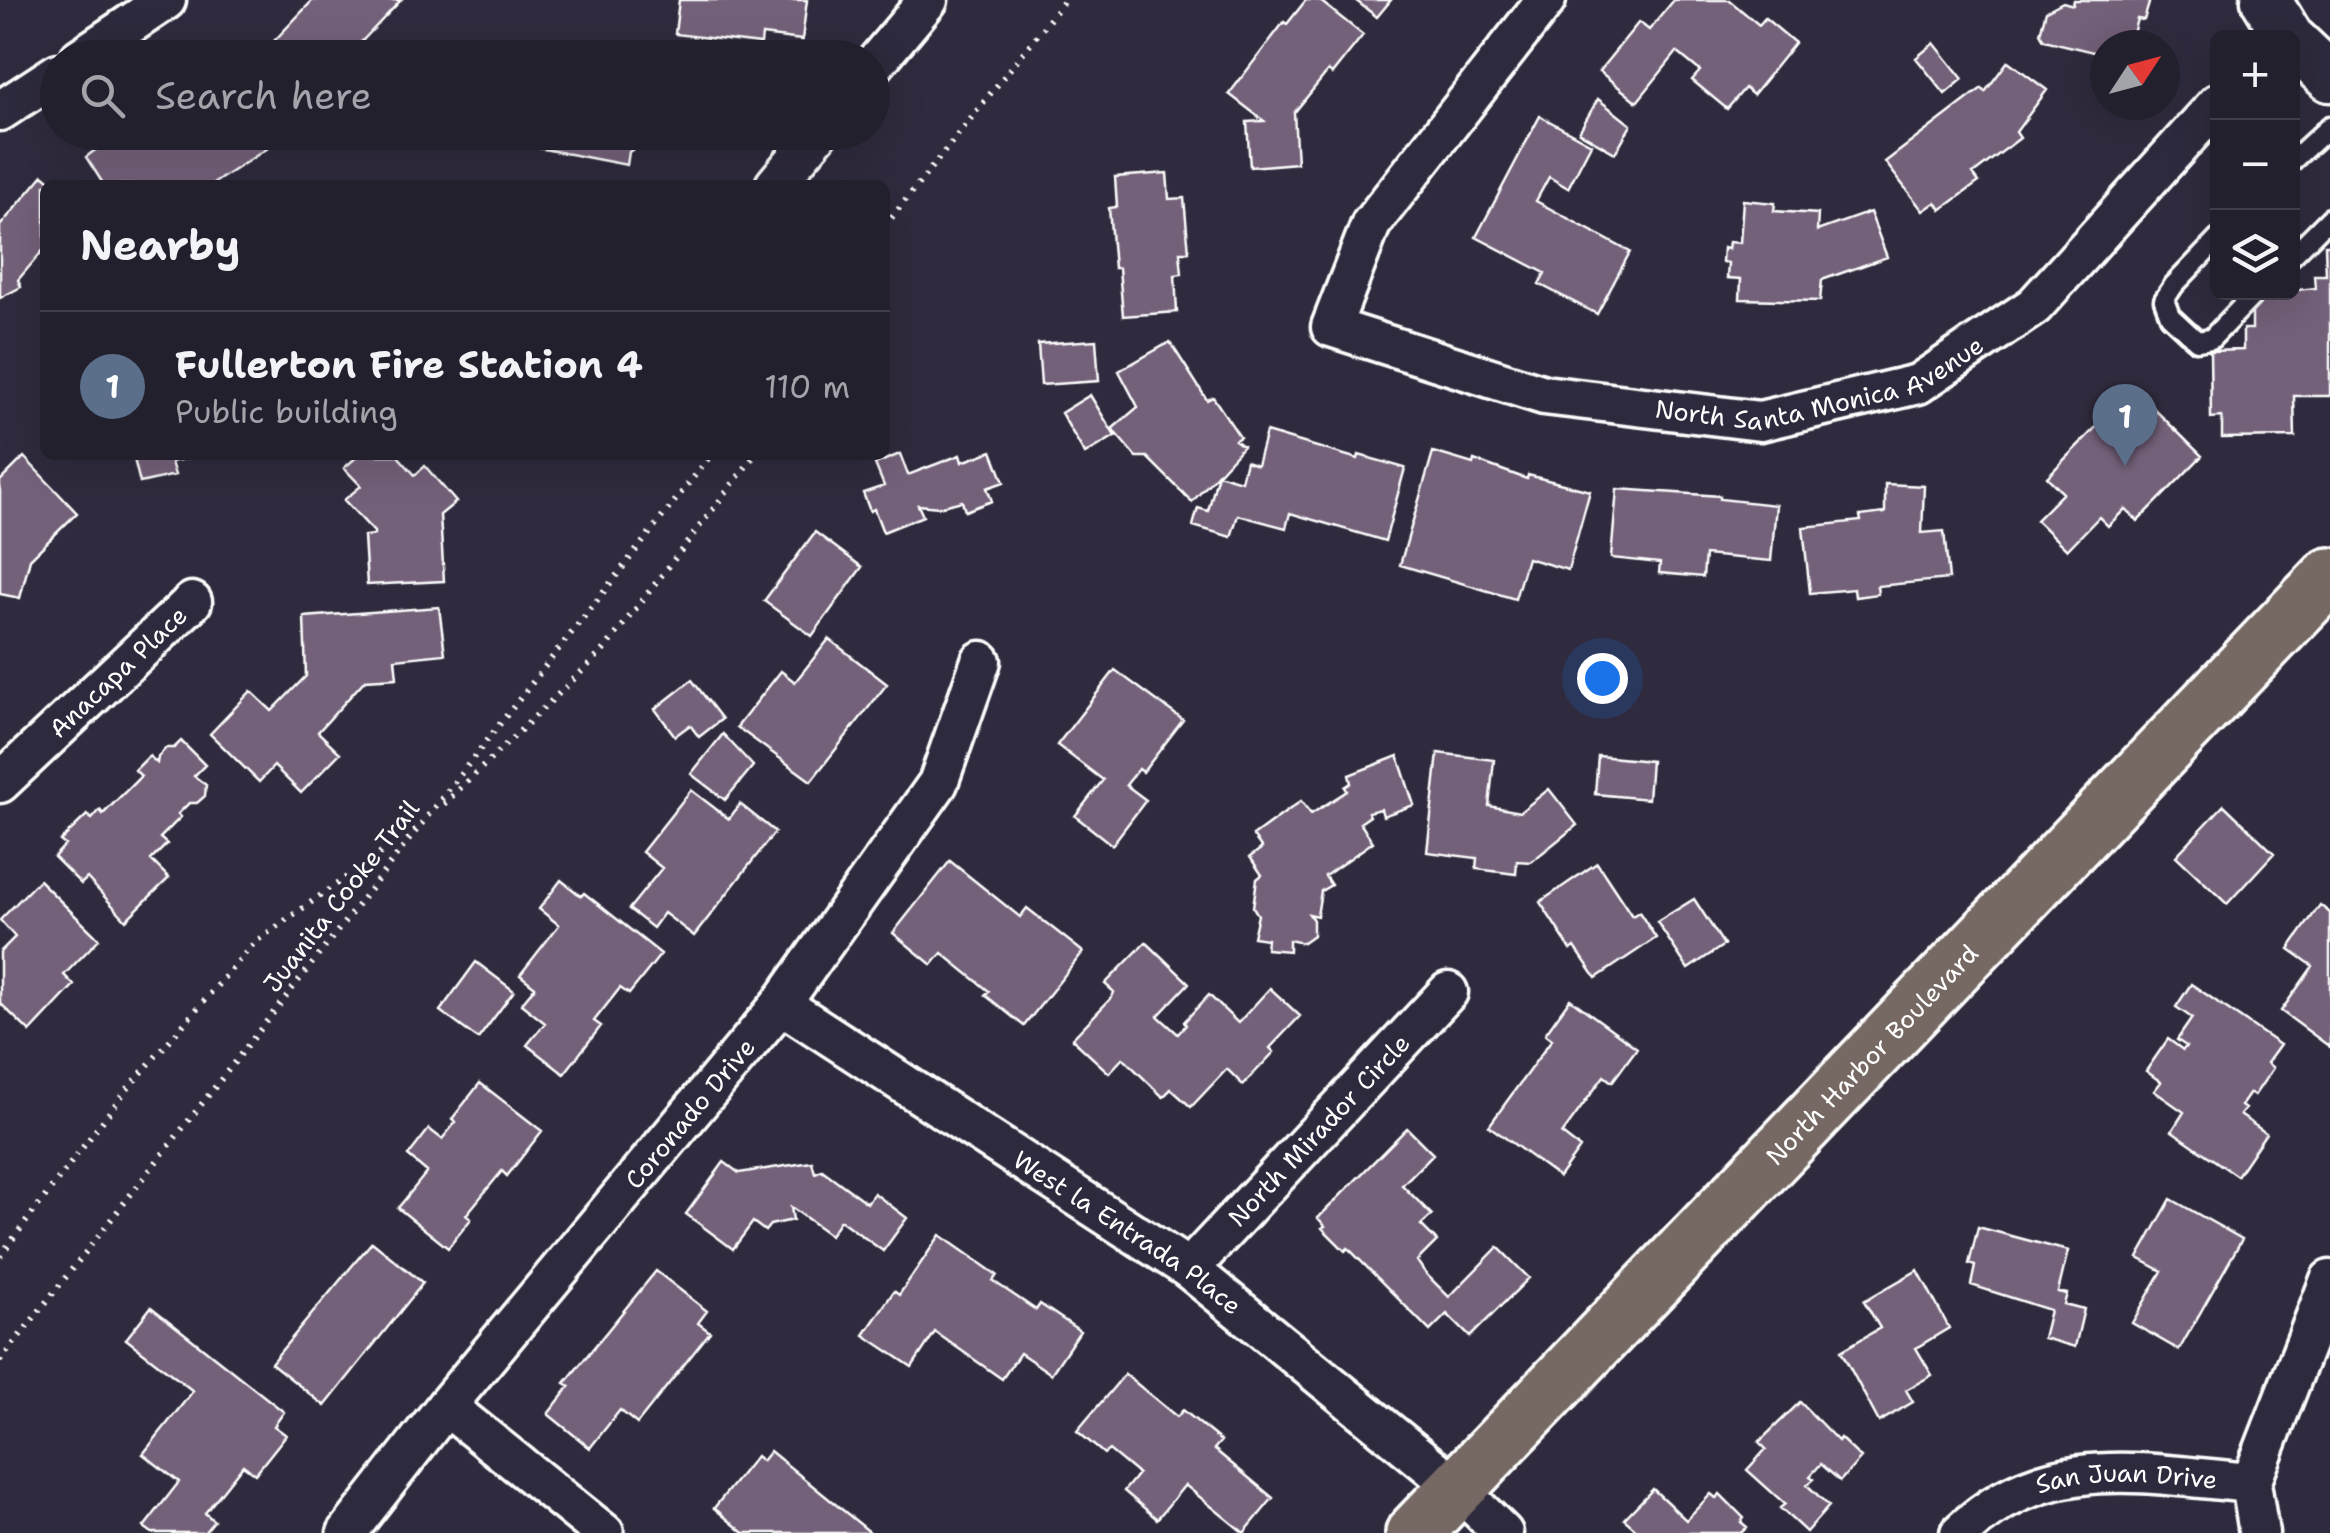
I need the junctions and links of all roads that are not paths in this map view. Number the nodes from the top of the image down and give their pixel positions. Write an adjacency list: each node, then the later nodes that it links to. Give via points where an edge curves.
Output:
1 (166, 0): 5 (street)
2 (928, 0): 6 (street)
3 (1546, 0): 10 (street, North Santa Monica Avenue, via 1370,224 1331,327 1544,395 1760,421 1918,384 2034,306)
4 (2282, 29): 7 (street)
5 (107, 40)
6 (890, 45)
7 (2330, 77)
8 (40, 85): 9 (street)
9 (0, 111)
10 (2210, 112)
11 (2330, 126): 13 (lane)
12 (803, 150): 14 (street)
13 (2300, 154)
14 (779, 180)
15 (2330, 218): 17 (lane)
16 (2210, 247): 18 (lane, via 2164,300 2170,316 2198,341 2211,339)
17 (2300, 248)
18 (2248, 300)
19 (2330, 576): 29 (main road, North Harbor Boulevard)
20 (192, 602): 22 (street, Anacapa Place)
21 (981, 661): 24 (street, Coronado Drive, via 938,783)
22 (0, 783)
23 (1448, 992): 25 (street, North Mirador Circle)
24 (781, 1004): 25 (street, West la Entrada Place); 27 (street, Coronado Drive)
25 (1189, 1269): 29 (street, West la Entrada Place)
26 (2330, 1280): 28 (street)
27 (446, 1406): 30 (street, Coronado Drive); 31 (street)
28 (2251, 1483): 34 (street, San Juan Drive, via 2107,1470 2040,1481 1980,1513); 35 (street)
29 (1457, 1488): 32 (main road, North Harbor Boulevard); 33 (street, West la Entrada Place)
30 (347, 1533)
31 (604, 1533)
32 (1414, 1533)
33 (1504, 1533)
34 (1960, 1533)
35 (2259, 1533)

